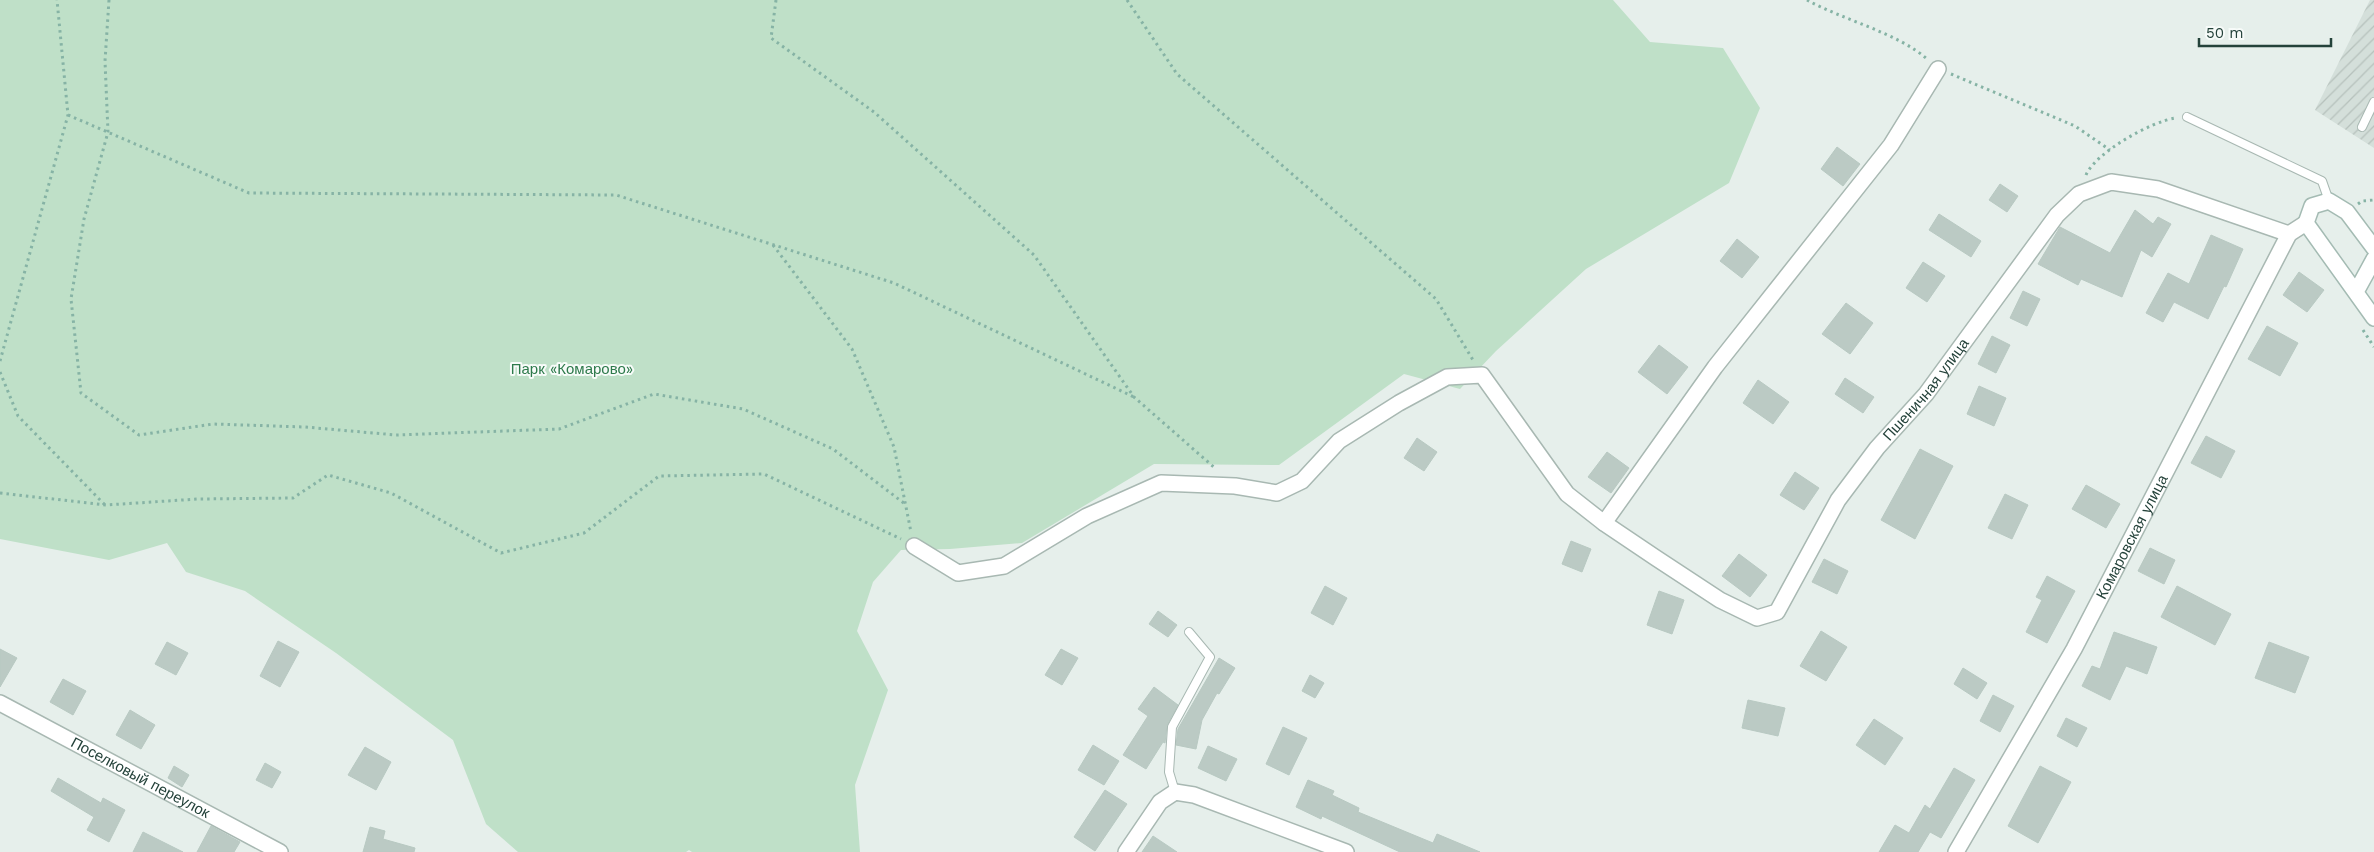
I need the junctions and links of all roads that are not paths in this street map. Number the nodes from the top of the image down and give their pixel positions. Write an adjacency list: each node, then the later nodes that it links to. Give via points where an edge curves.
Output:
1 (1938, 69): 12 (street, via 1891,145 1714,367)
2 (2374, 102): 4 (lane)
3 (2187, 117): 5 (lane, via 2322,181)
4 (2362, 127)
5 (2328, 201): 6 (street, via 2312,206); 8 (street, via 2347,212)
6 (2306, 223): 7 (street, Комаровская улица); 10 (street)
7 (2289, 234): 12 (street, Пшеничная улица, via 2158,189 2111,182 2079,194 2057,215 1926,394 1877,448 1838,500 1777,612 1757,618 1720,600); 20 (street, Комаровская улица, via 2074,649)
8 (2374, 248)
9 (2374, 259): 10 (street)
10 (2356, 292): 11 (street)
11 (2374, 318)
12 (1604, 523): 13 (street, Пшеничная улица, via 1567,494 1482,375 1447,377 1399,403 1339,441 1302,481 1277,493 1235,486 1161,483 1087,516 1004,566 958,572)
13 (914, 546)
14 (1189, 632): 16 (lane, via 1210,657 1172,727 1169,772)
15 (0, 703): 17 (street, Поселковый переулок)
16 (1175, 792): 18 (street, via 1160,802); 19 (street, via 1194,795)
17 (280, 852)
18 (1126, 852)
19 (1346, 852)
20 (1956, 852)

